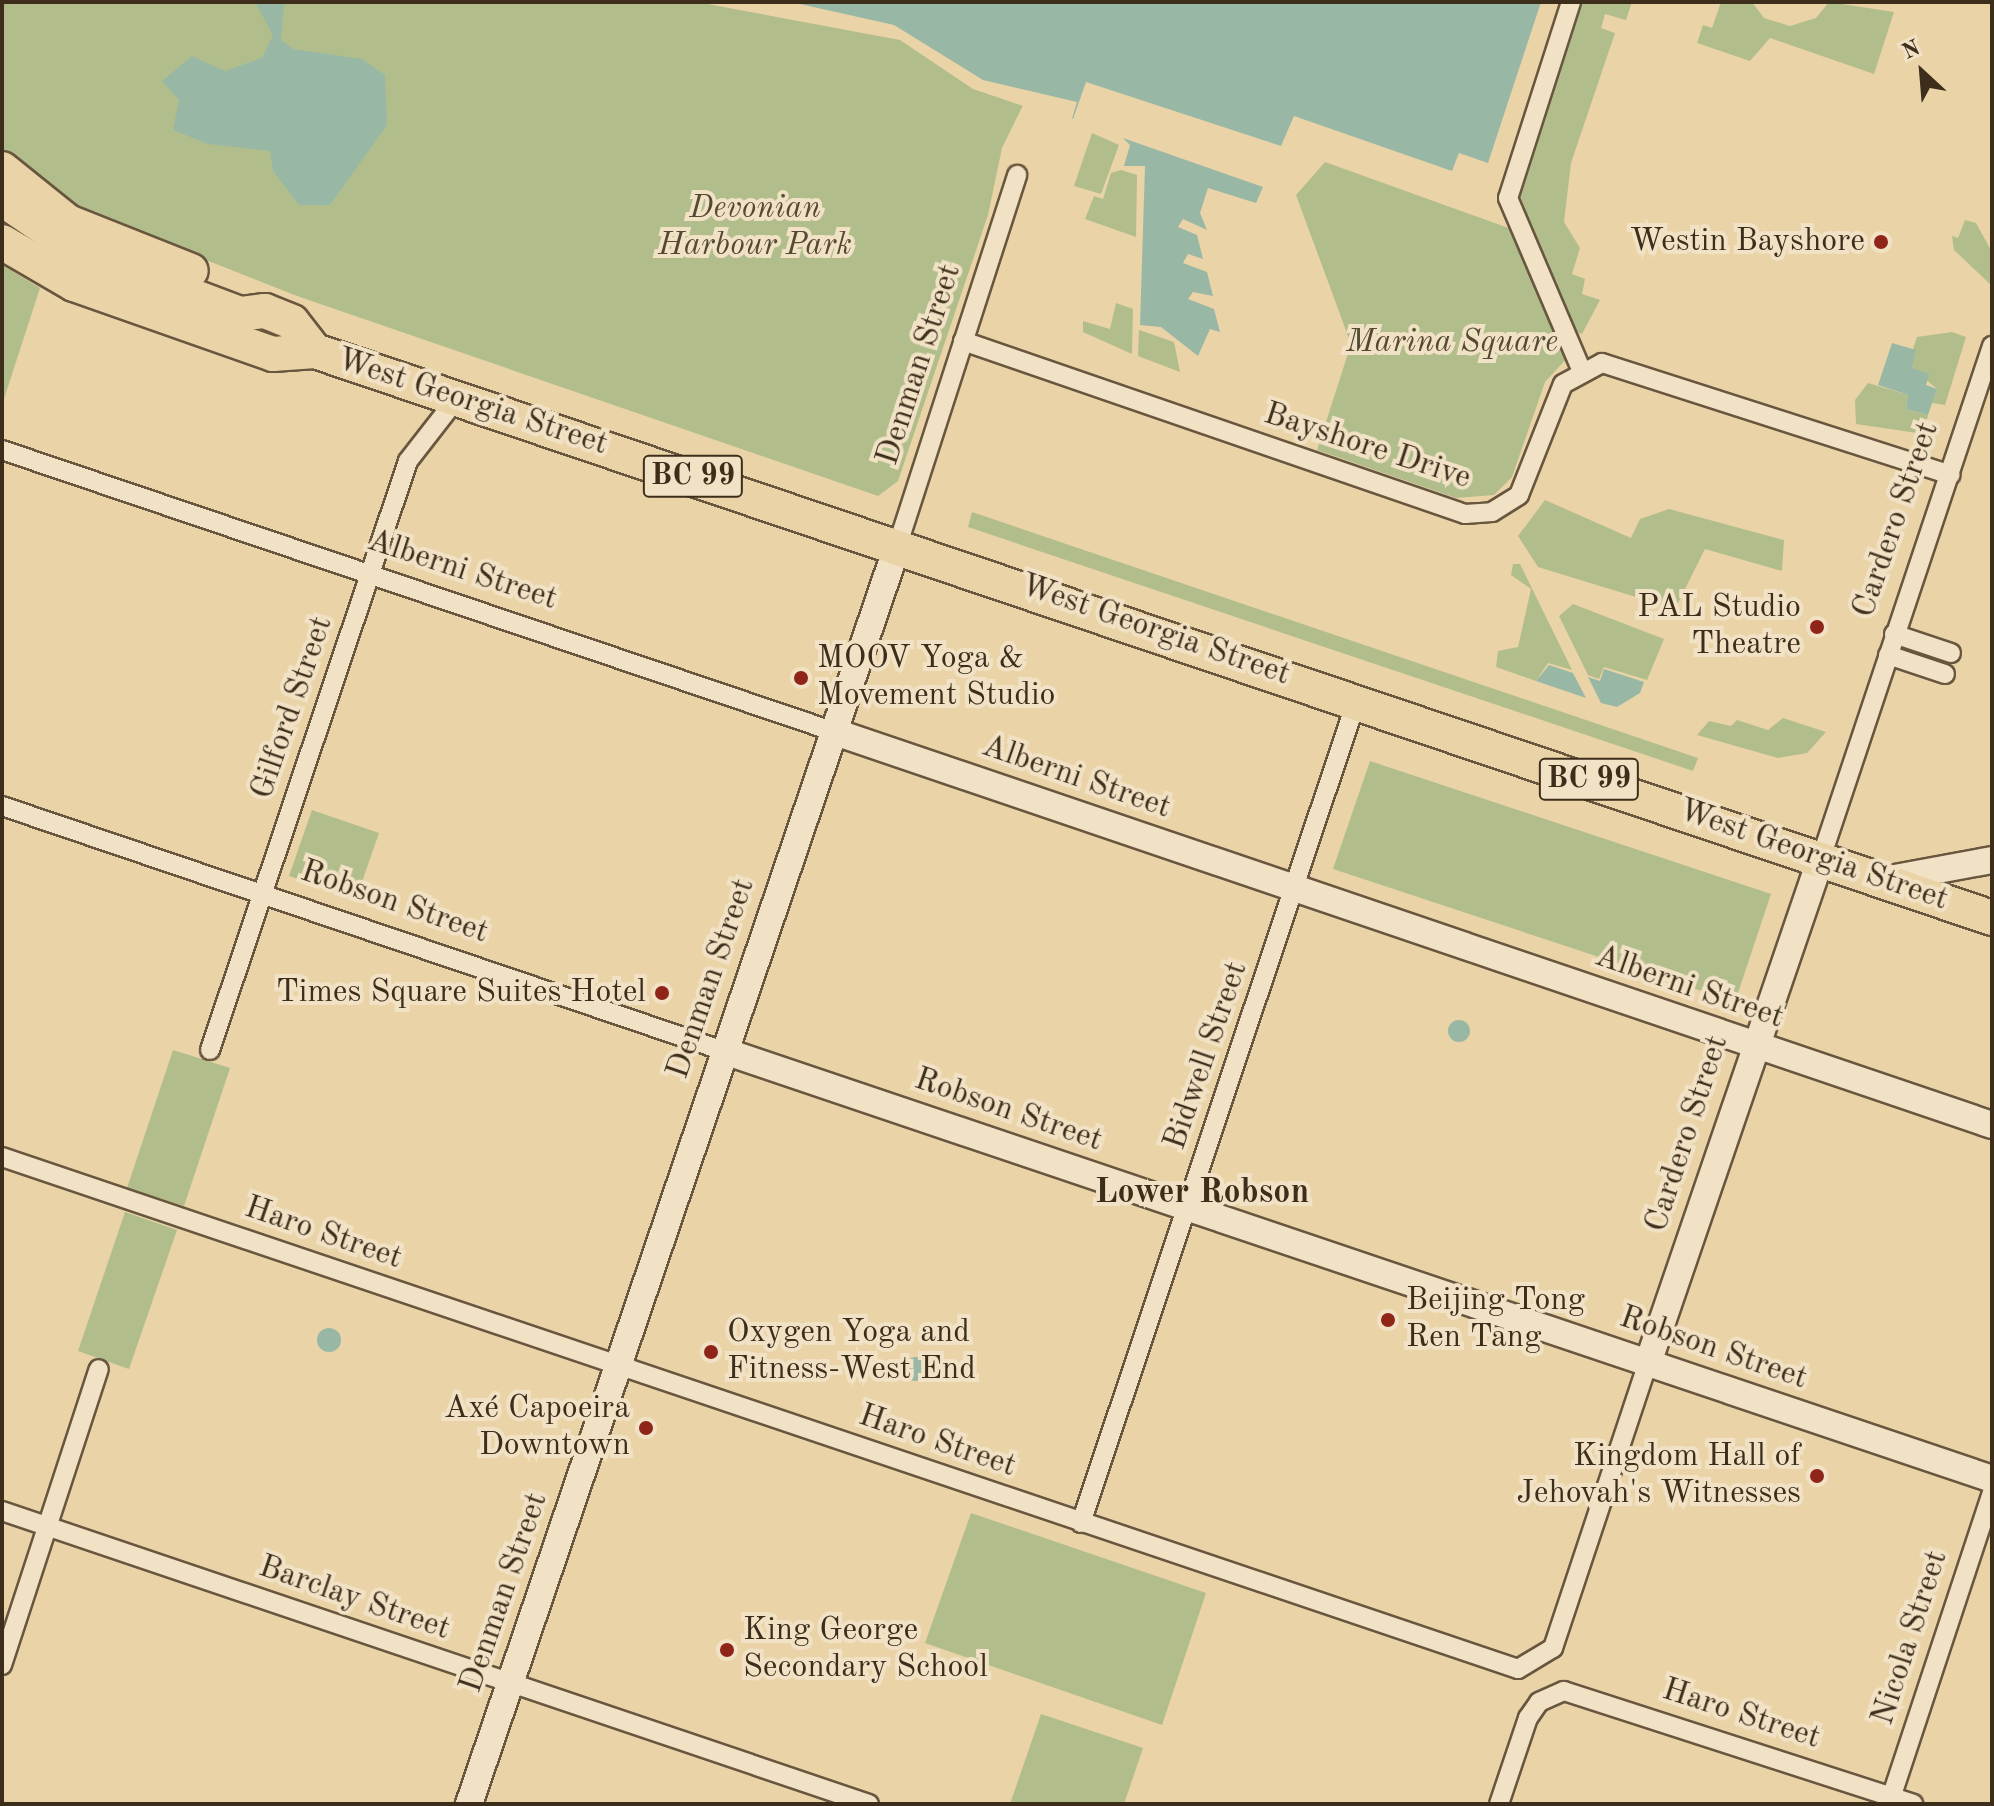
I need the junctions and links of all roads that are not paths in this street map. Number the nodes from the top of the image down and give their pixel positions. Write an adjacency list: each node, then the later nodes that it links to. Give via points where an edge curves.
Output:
1 (1571, 2): 9 (street, via 1508,198)
2 (1017, 175): 6 (street, Denman Street)
3 (8, 190): 5 (highway, via 81,228 238,290); 5 (highway, West Georgia Street, via 62,244 240,314)
4 (14, 250): 8 (highway, West Georgia Street / BC 99, via 86,289 273,354)
5 (265, 311): 8 (highway, West Georgia Street, via 292,322)
6 (963, 341): 9 (street, Bayshore Drive, via 1465,514 1492,512 1519,495 1563,384); 13 (street, Denman Street)
7 (1992, 346): 12 (street, Cardero Street)
8 (315, 351): 10 (highway, West Georgia Street / BC 99)
9 (1581, 369): 12 (street, via 1623,365)
10 (457, 398): 13 (highway, West Georgia Street / BC 99); 14 (street, Gilford Street, via 408,461)
11 (2, 450): 14 (street, Alberni Street)
12 (1950, 475): 15 (street, Cardero Street)
13 (898, 544): 19 (highway, West Georgia Street / BC 99); 20 (main road, Denman Street)
14 (370, 576): 20 (street, Alberni Street); 26 (street, Gilford Street)
15 (1894, 634): 16 (street); 17 (street, Cardero Street)
16 (1951, 653)
17 (1888, 655): 18 (street); 22 (street, Cardero Street)
18 (1945, 674)
19 (1357, 699): 22 (highway, West Georgia Street / BC 99); 25 (street, Bidwell Street)
20 (832, 731): 25 (main road, Alberni Street); 32 (main road, Denman Street)
21 (2, 806): 26 (street, Robson Street)
22 (1821, 858): 24 (highway, West Georgia Street / BC 99); 30 (main road, Cardero Street)
23 (1992, 860): 24 (main road)
24 (1884, 880): 28 (highway, West Georgia Street / BC 99)
25 (1295, 889): 30 (main road, Alberni Street); 35 (street, Bidwell Street)
26 (262, 894): 31 (street, Gilford Street); 32 (street, Robson Street)
27 (1992, 899): 28 (main road)
28 (1957, 906): 29 (highway, West Georgia Street / BC 99)
29 (1992, 918)
30 (1754, 1046): 33 (main road, Alberni Street); 36 (main road, Cardero Street)
31 (210, 1050)
32 (724, 1051): 35 (main road, Robson Street); 37 (main road, Denman Street)
33 (1992, 1125)
34 (2, 1157): 37 (street, Haro Street)
35 (1187, 1208): 36 (main road, Robson Street); 42 (street, Bidwell Street)
36 (1648, 1363): 39 (main road, Robson Street); 45 (street, Cardero Street, via 1553,1648)
37 (617, 1367): 42 (street, Haro Street); 46 (main road, Denman Street)
38 (99, 1369): 43 (street)
39 (1992, 1479)
40 (1992, 1492): 47 (street, Nicola Street)
41 (2, 1511): 43 (street, Barclay Street)
42 (1081, 1523): 45 (street, Haro Street, via 1512,1668)
43 (47, 1526): 44 (street); 46 (street, Barclay Street)
44 (2, 1665)
45 (1535, 1665)
46 (511, 1683): 48 (main road, Denman Street); 49 (street, Barclay Street)
47 (1890, 1800): 50 (street, Haro Street, via 1582,1693 1549,1695 1528,1718); 51 (street, Haro Street)
48 (469, 1804)
49 (869, 1804)
50 (1499, 1804)
51 (1913, 1804)

